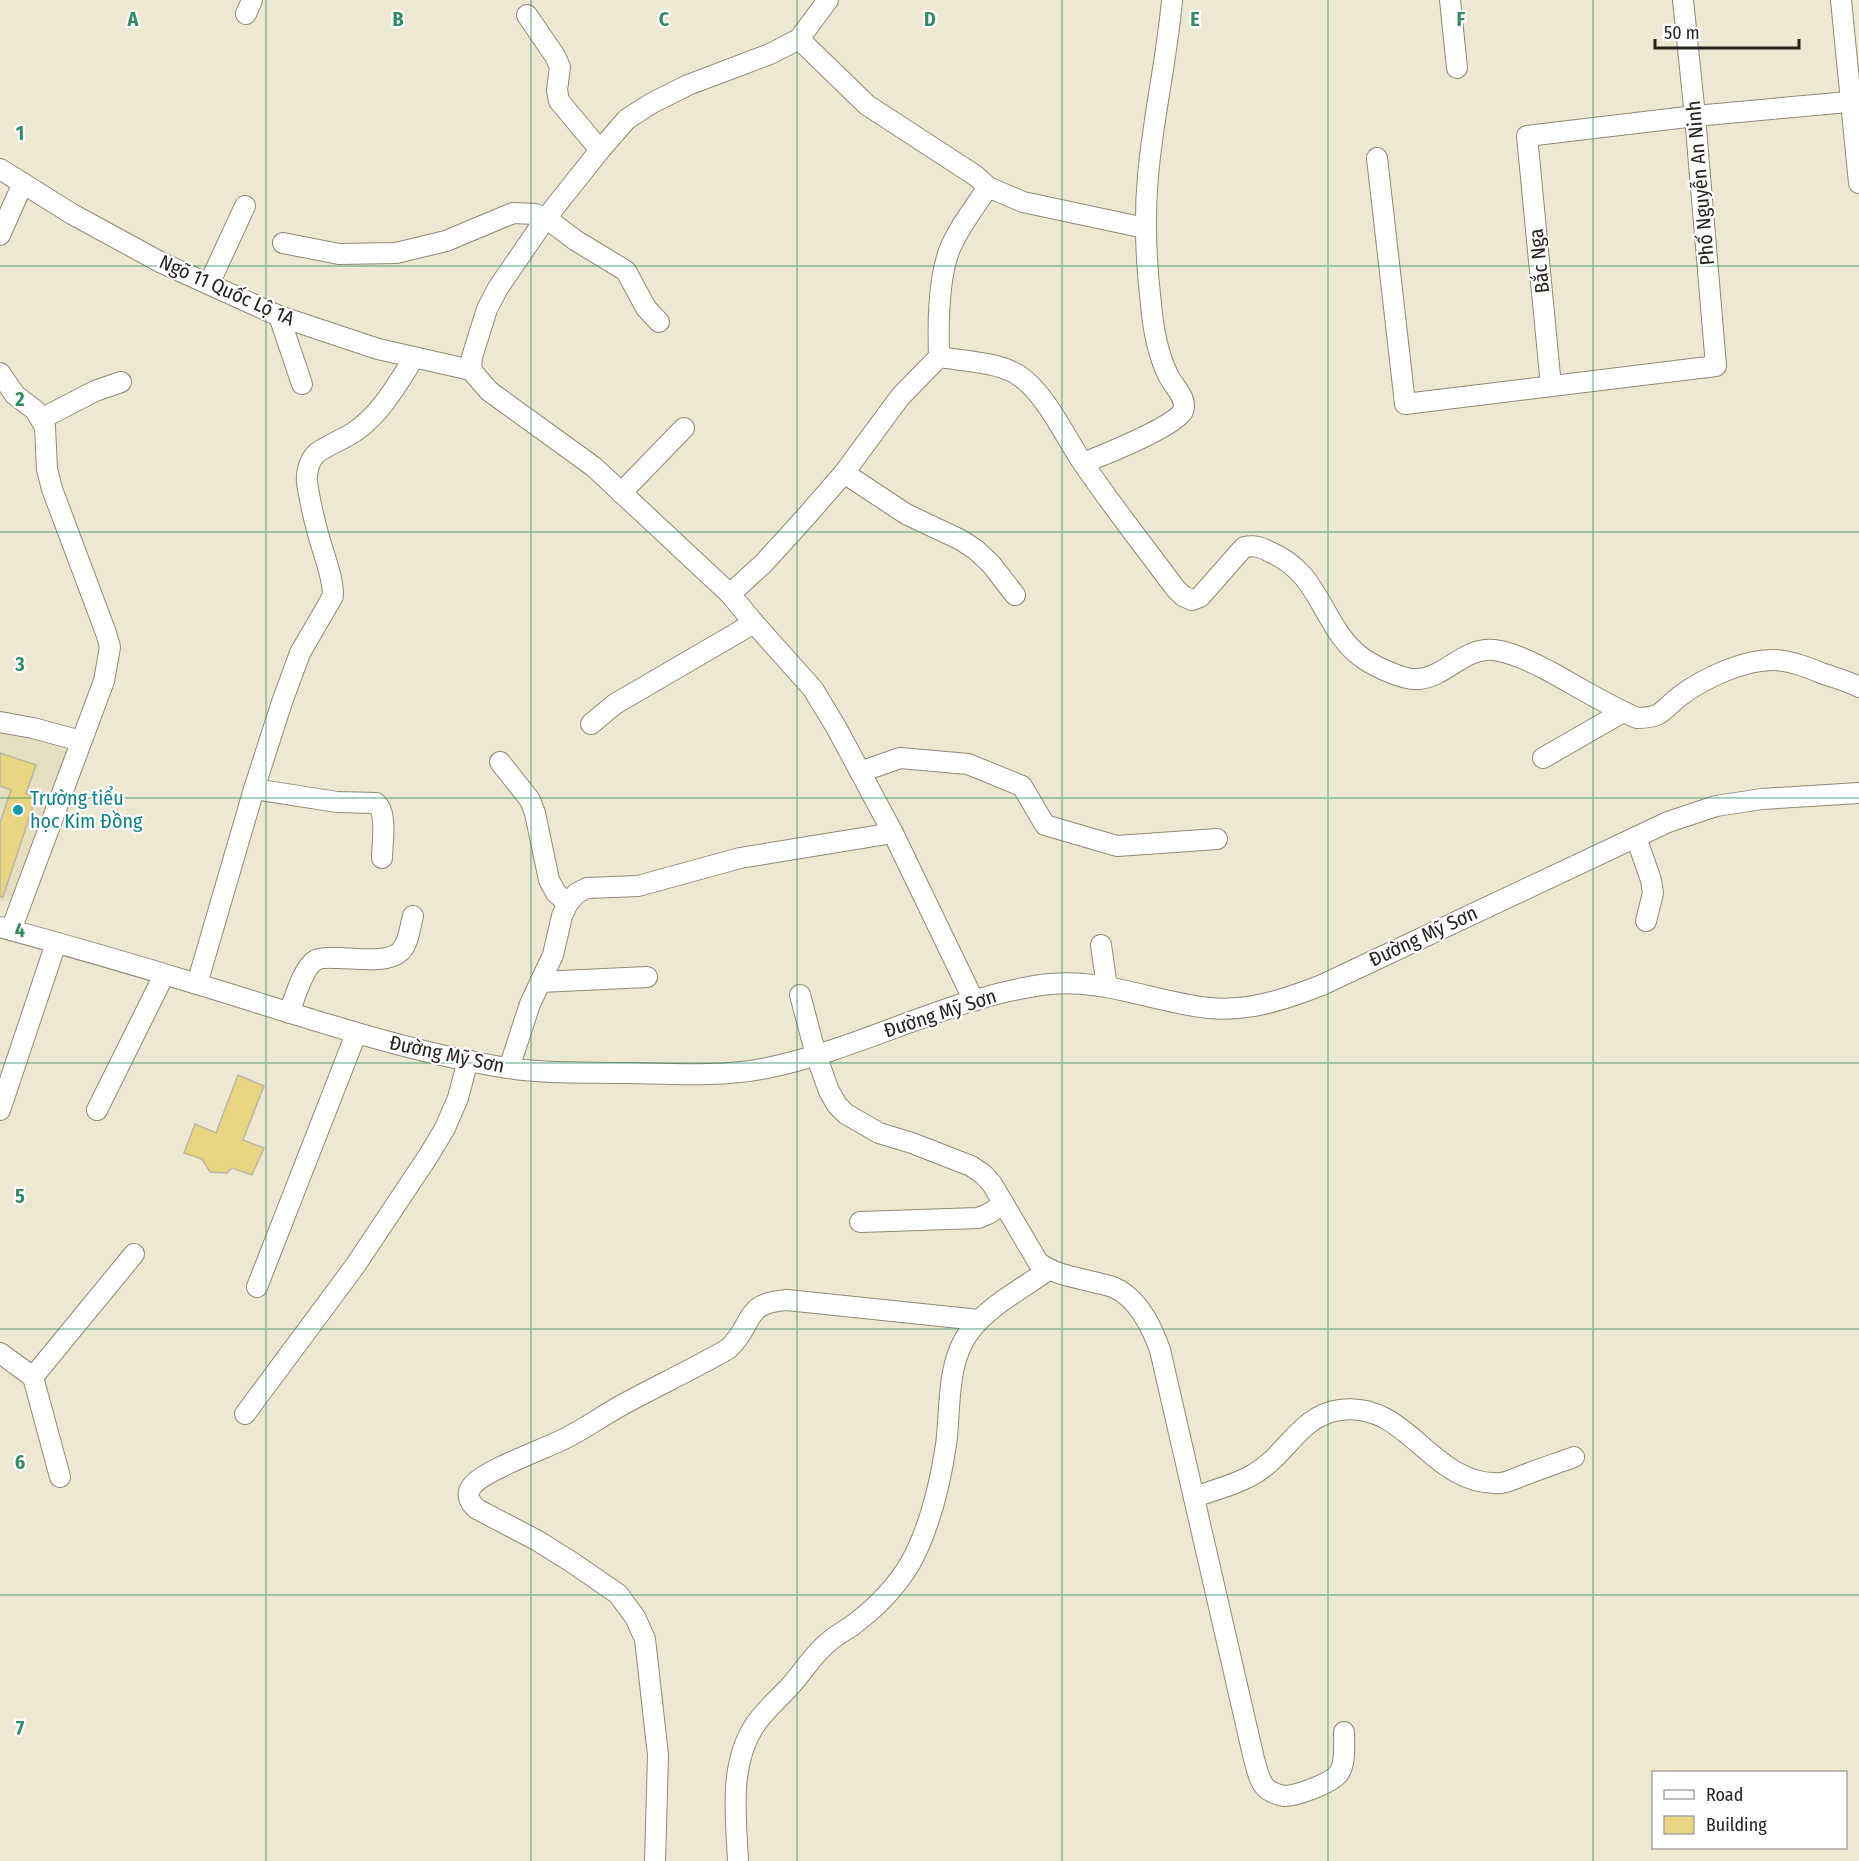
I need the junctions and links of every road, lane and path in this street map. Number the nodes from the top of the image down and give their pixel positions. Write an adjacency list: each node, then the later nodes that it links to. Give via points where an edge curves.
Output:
1 (828, 0): 7 (street)
2 (1172, 0): 19 (street, via 1148,176)
3 (1450, 0): 8 (street)
4 (1683, 0): 10 (street, Phố Nguyễn An Ninh)
5 (1841, 0): 9 (street)
6 (527, 15): 11 (street, via 560,67 559,101)
7 (799, 39): 11 (street, via 652,103 627,119); 16 (street, via 867,105)
8 (1457, 68)
9 (1855, 101): 10 (street); 15 (street)
10 (1695, 116): 31 (street, Phố Nguyễn An Ninh, via 1716,366); 31 (street, Bắc Nga, via 1527,136)
11 (600, 150): 18 (street)
12 (1377, 158): 31 (street, via 1405,404)
13 (0, 169): 14 (street, Ngõ 11 Quốc Lộ 1A)
14 (23, 183): 20 (street); 22 (street, Ngõ 11 Quốc Lộ 1A, via 112,236)
15 (1859, 183)
16 (988, 187): 19 (street, via 1023,202); 25 (street, via 950,250 945,267)
17 (244, 206): 22 (street)
18 (546, 218): 21 (street, via 513,213 446,241 396,253 339,254); 24 (street, via 626,271 646,308); 27 (street, via 487,309)
19 (1145, 228): 34 (street, via 1154,334 1184,409 1180,417 1137,440)
20 (0, 235)
21 (283, 243)
22 (209, 284): 23 (street, Ngõ 11 Quốc Lộ 1A)
23 (279, 316): 26 (street, Ngõ 11 Quốc Lộ 1A); 30 (street)
24 (659, 322)
25 (939, 357): 34 (street, via 999,367 1028,381); 35 (street, via 900,397)
26 (414, 358): 27 (street, Ngõ 11 Quốc Lộ 1A); 49 (street, via 371,420 311,460 307,481 333,596 300,653)
27 (471, 370): 36 (street, via 489,390 580,457)
28 (0, 373): 32 (street)
29 (121, 382): 32 (street)
30 (302, 384)
31 (1551, 386)
32 (41, 419): 44 (street, via 52,489 110,647 104,681)
33 (684, 428): 36 (street)
34 (1083, 463): 41 (street, via 1183,596 1192,600 1200,597 1244,548 1260,546 1303,576 1351,649 1383,669 1417,680 1470,653 1494,650 1532,663)
35 (844, 473): 37 (street, via 763,564); 38 (street, via 906,514 976,550)
36 (621, 493): 37 (street)
37 (730, 594): 39 (street)
38 (1015, 595)
39 (754, 623): 43 (street, via 615,704); 47 (street, via 813,689)
40 (1859, 687): 41 (street, via 1793,663 1753,661 1701,683 1652,718 1637,718)
41 (1623, 712): 45 (street)
42 (0, 722): 44 (street)
43 (591, 724)
44 (81, 741): 57 (street)
45 (1543, 758)
46 (500, 762): 54 (street, via 530,800 549,880)
47 (860, 772): 50 (street); 52 (street, via 900,758 968,764 1022,786 1045,825 1117,846)
48 (1858, 786): 51 (street, Đường Mỹ Sơn, via 1716,806)
49 (254, 789): 53 (street, via 337,802 376,803 383,814); 63 (street)
50 (893, 833): 54 (street, via 740,858 638,886 587,888); 66 (street)
51 (1636, 837): 56 (street, via 1653,893); 64 (street, Đường Mỹ Sơn, via 1285,999 1250,1007 1210,1008)
52 (1217, 839)
53 (382, 858)
54 (568, 903): 62 (street, via 553,955)
55 (413, 916): 67 (street, via 402,950 387,959 316,960 304,975)
56 (1646, 921)
57 (5, 928): 58 (street, Đường Mỹ Sơn)
58 (56, 944): 60 (street, Đường Mỹ Sơn); 72 (street)
59 (1101, 945): 64 (street)
60 (164, 975): 63 (street, Đường Mỹ Sơn); 73 (street)
61 (648, 977): 62 (street)
62 (540, 982): 71 (street)
63 (197, 984): 67 (street, Đường Mỹ Sơn)
64 (1107, 987): 66 (street, Đường Mỹ Sơn, via 1045,984)
65 (800, 995): 69 (street)
66 (974, 1001): 69 (street, Đường Mỹ Sơn)
67 (289, 1013): 68 (street, Đường Mỹ Sơn)
68 (356, 1034): 70 (street, Đường Mỹ Sơn); 78 (street)
69 (816, 1055): 71 (street, Đường Mỹ Sơn, via 765,1068 717,1073); 74 (street, via 829,1091 846,1114 879,1133 971,1166 992,1184)
70 (468, 1060): 71 (street, Đường Mỹ Sơn); 82 (street, via 458,1098 429,1155 355,1266)
71 (509, 1068)
72 (0, 1110)
73 (97, 1110)
74 (1004, 1204): 75 (street, via 978,1218); 77 (street, via 1030,1251)
75 (860, 1222)
76 (134, 1254): 81 (street)
77 (1048, 1270): 79 (street); 85 (street, via 1115,1288 1129,1298 1153,1330)
78 (257, 1287)
79 (979, 1320): 87 (street, via 770,1301 751,1315 728,1349 563,1440 500,1468 470,1488 471,1503 477,1509 573,1563 618,1594 635,1617 645,1639 658,1755); 88 (street, via 968,1333 956,1361 936,1494 912,1560 882,1602 818,1651 762,1715 745,1744 736,1801)
80 (0, 1353): 81 (street)
81 (33, 1377): 84 (street)
82 (245, 1414)
83 (1574, 1457): 85 (street, via 1504,1483 1478,1482 1433,1457 1398,1424 1357,1409 1340,1410 1309,1422 1254,1474)
84 (60, 1477)
85 (1194, 1497): 86 (street, via 1261,1781 1272,1793 1285,1796 1332,1780 1342,1767)
86 (1344, 1732)
87 (655, 1861)
88 (738, 1861)

